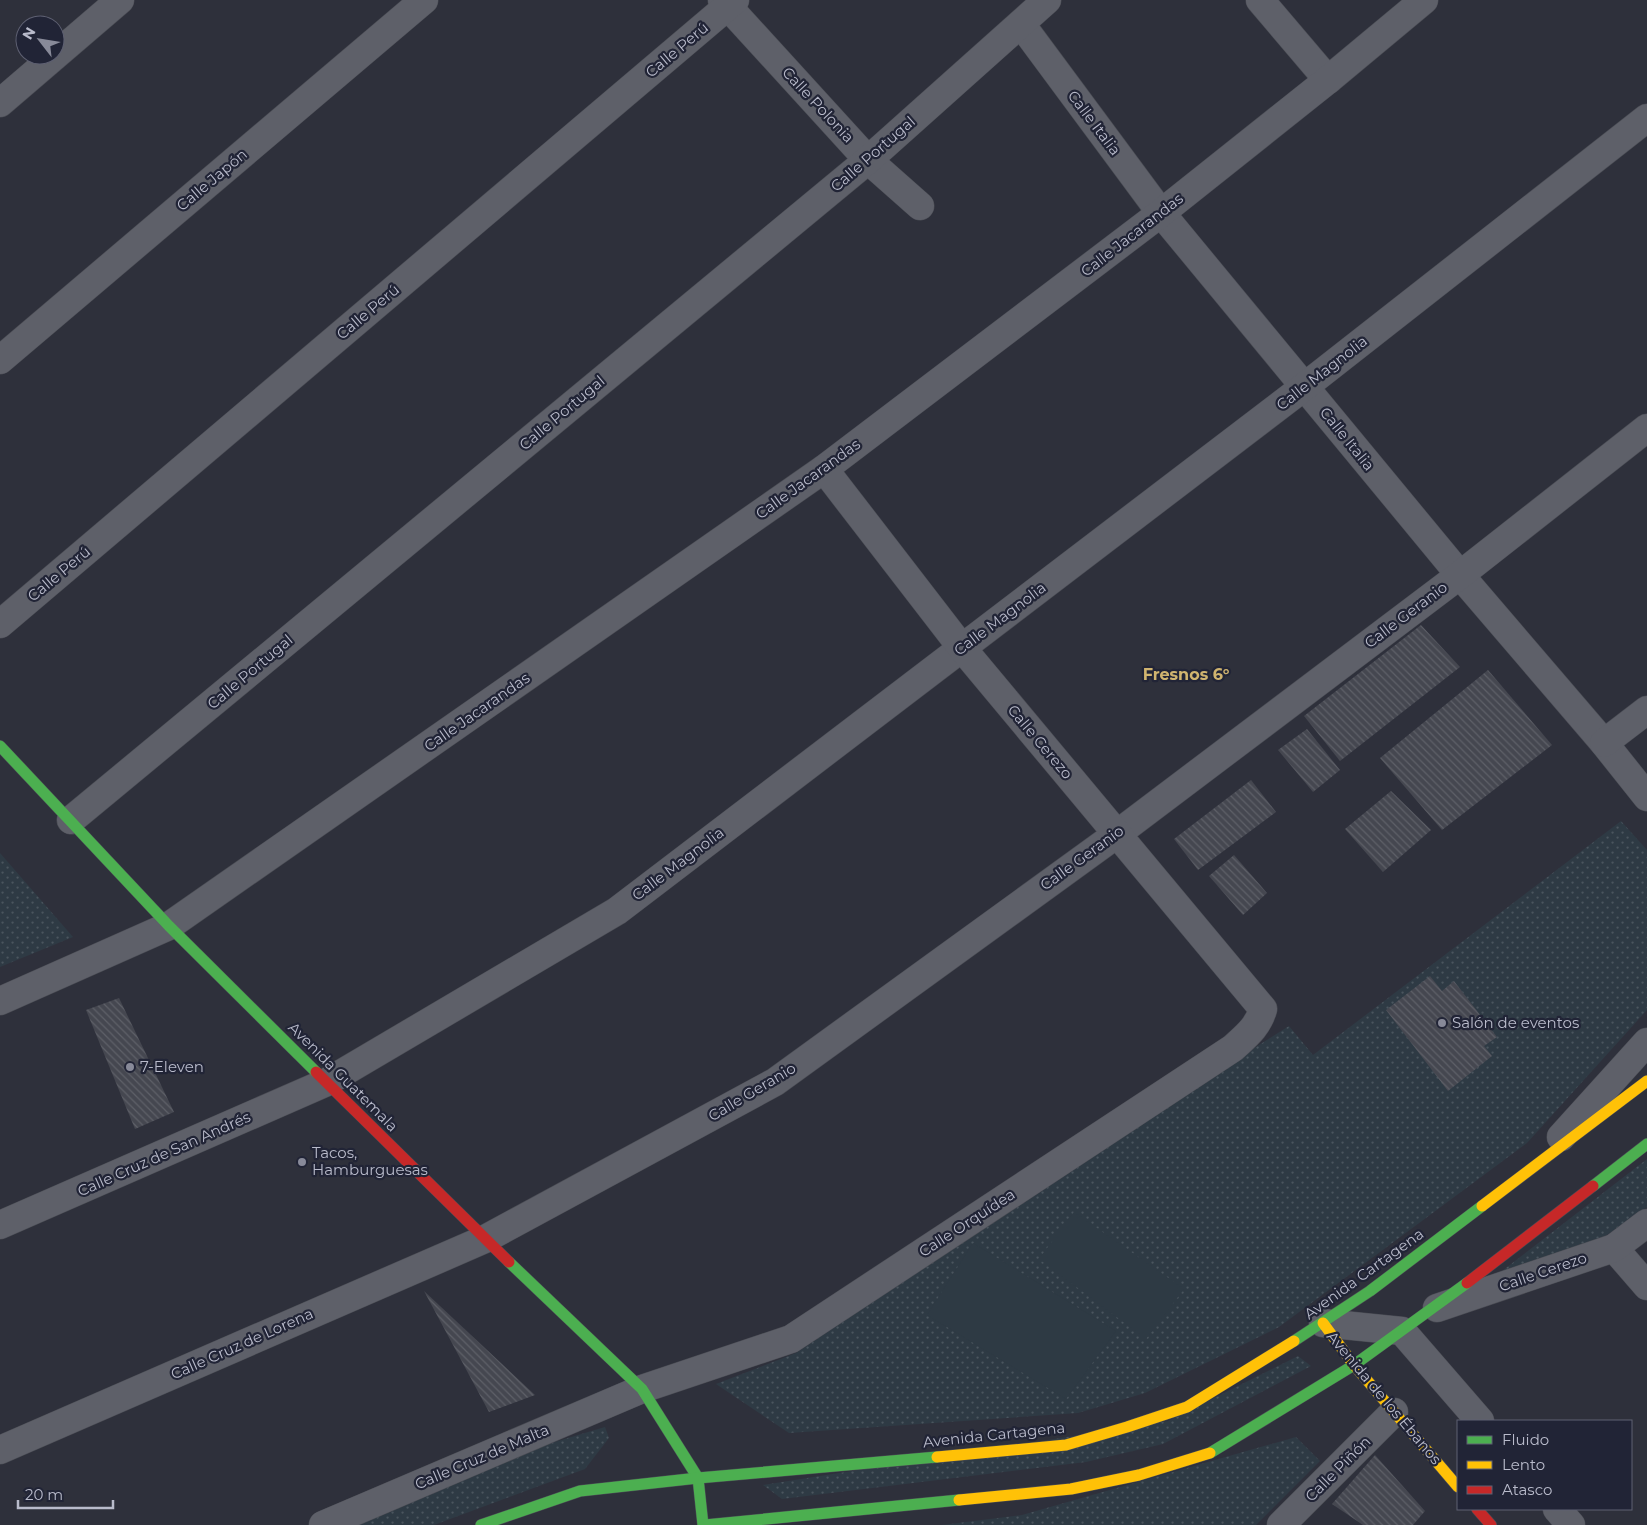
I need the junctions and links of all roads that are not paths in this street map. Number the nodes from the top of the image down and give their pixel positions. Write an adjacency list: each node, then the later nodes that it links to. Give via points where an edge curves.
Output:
1 (120, 0): 9 (street)
2 (424, 0): 14 (street, Calle Japón)
3 (1047, 0): 7 (street, Calle Portugal)
4 (1260, 0): 8 (street)
5 (1424, 0): 8 (street, Calle Jacarandas)
6 (728, 2): 11 (street, Calle Polonia); 19 (street, Calle Perú)
7 (1021, 24): 11 (street, Calle Portugal); 13 (street, Calle Italia)
8 (1328, 80): 13 (street, Calle Jacarandas)
9 (0, 103)
10 (1647, 118): 15 (street, Calle Magnolia)
11 (868, 160): 12 (street, Calle Polonia); 25 (street, Calle Portugal)
12 (920, 206)
13 (1161, 213): 15 (street, Calle Italia); 17 (street, Calle Jacarandas)
14 (0, 360)
15 (1304, 386): 18 (street, Calle Italia); 20 (street, Calle Magnolia)
16 (1647, 428): 18 (street, Calle Geranio)
17 (824, 469): 20 (street, Calle Cerezo); 27 (street, Calle Jacarandas)
18 (1460, 576): 22 (street, Calle Italia); 26 (street, Calle Geranio)
19 (0, 624)
20 (962, 648): 26 (street, Calle Cerezo); 31 (street, Calle Magnolia, via 617,911)
21 (1647, 710): 22 (street)
22 (1604, 743): 24 (street, Calle Italia)
23 (0, 746): 25 (street, Avenida Guatemala)
24 (1647, 797)
25 (71, 820): 27 (street, Avenida Guatemala)
26 (1117, 834): 29 (street, Calle Cerezo); 37 (street, Calle Geranio, via 775,1082)
27 (169, 926): 28 (street, Calle Jacarandas); 31 (street, Avenida Guatemala)
28 (0, 1001)
29 (1263, 1009): 44 (street, Calle Orquídea, via 1251,1032 1232,1048 791,1339)
30 (1647, 1042): 34 (street)
31 (327, 1082): 36 (street, Calle Cruz de San Andrés); 37 (street, Avenida Guatemala)
32 (1647, 1082): 34 (street, Avenida Cartagena)
33 (1647, 1144): 40 (street)
34 (1538, 1163): 41 (street, Avenida Cartagena)
35 (1647, 1223): 38 (street, Calle Cerezo)
36 (0, 1225)
37 (485, 1239): 44 (street, Avenida Guatemala); 47 (street, Calle Cruz de Lorena)
38 (1614, 1248): 39 (street); 40 (street, Calle Cerezo)
39 (1647, 1286)
40 (1433, 1309): 42 (street)
41 (1323, 1323): 42 (street, Avenida de los Ébanos); 43 (street, Avenida de los Ébanos); 48 (street, Avenida Cartagena, via 1187,1406 1066,1445)
42 (1402, 1331): 43 (street); 46 (street)
43 (1354, 1365): 45 (street, Avenida de los Ébanos); 54 (street, via 1207,1455 1140,1475 1071,1489)
44 (642, 1389): 48 (street, Avenida Guatemala); 52 (street, Calle Cruz de Malta)
45 (1394, 1412): 49 (street, Avenida de los Ébanos); 55 (street, Calle Piñón)
46 (1479, 1420)
47 (0, 1450)
48 (698, 1478): 53 (street, Avenida Cartagena, via 580,1492); 54 (street)
49 (1457, 1486)
50 (1478, 1510): 56 (street)
51 (1558, 1510): 57 (street)
52 (323, 1525)
53 (481, 1525)
54 (704, 1525)
55 (1282, 1525)
56 (1491, 1525)
57 (1571, 1525)

